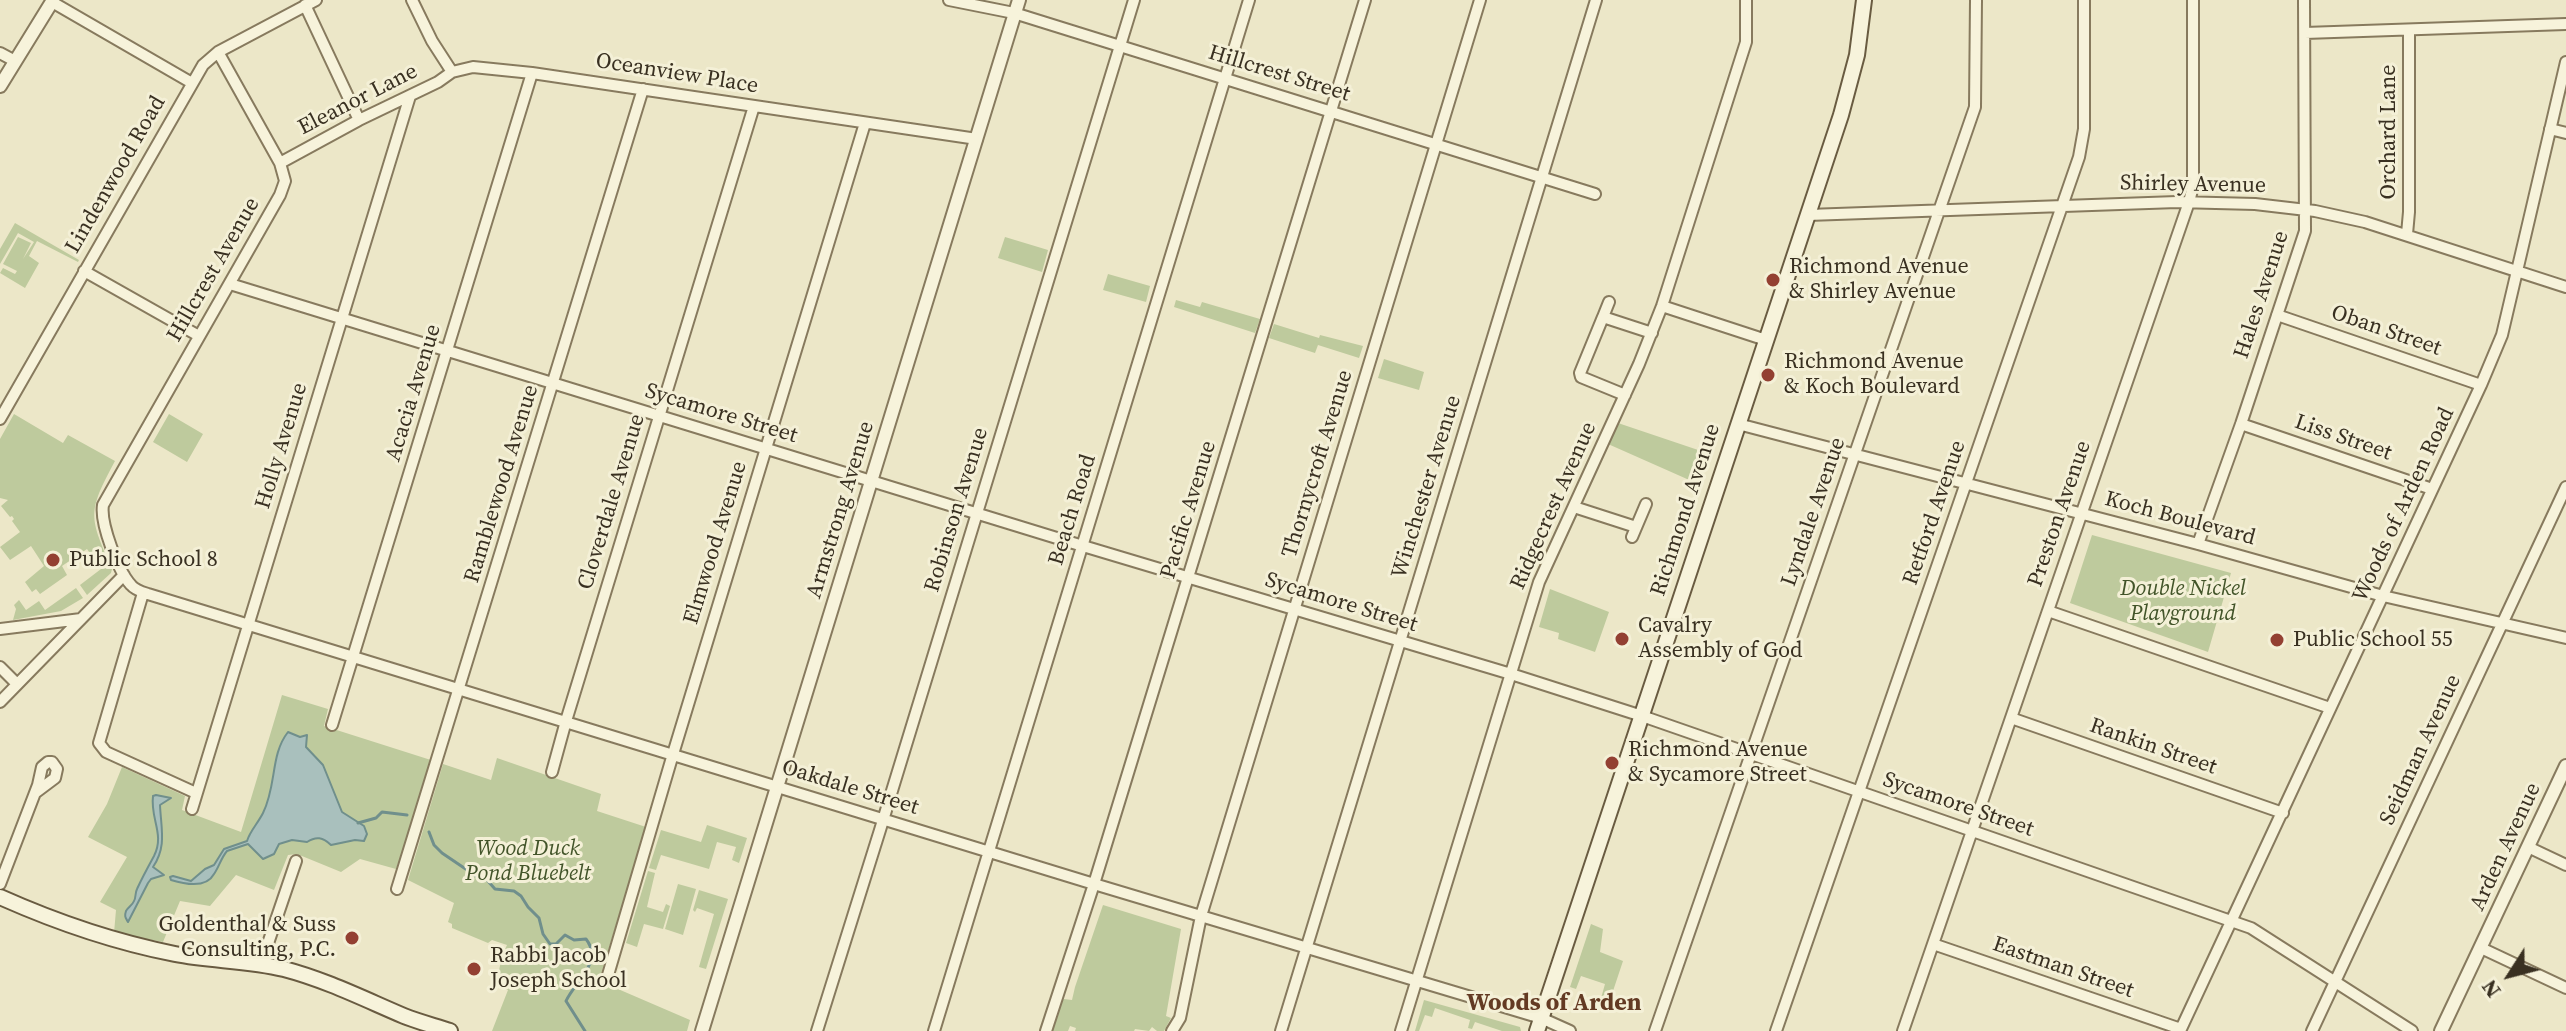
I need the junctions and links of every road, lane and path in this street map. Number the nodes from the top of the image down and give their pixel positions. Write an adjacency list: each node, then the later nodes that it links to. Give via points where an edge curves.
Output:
1 (316, 0): 16 (street, Lindenwood Road)
2 (412, 0): 26 (street)
3 (949, 0): 17 (street, Hillcrest Street)
4 (1134, 0): 21 (street, Robinson Avenue)
5 (1249, 0): 28 (street, Beach Road)
6 (1365, 0): 34 (street, Pacific Avenue)
7 (1480, 0): 40 (street, Thornycroft Avenue)
8 (1596, 0): 42 (street, Winchester Avenue)
9 (1746, 0): 55 (street, Ridgecrest Avenue, via 1746,42)
10 (1864, 0): 48 (main road, Richmond Avenue, via 1850,85)
11 (1976, 0): 47 (street, Lyndale Avenue, via 1976,102)
12 (2084, 0): 45 (street, Retford Avenue, via 2084,136)
13 (2193, 0): 44 (street, Preston Avenue)
14 (2304, 0): 20 (street, Hales Avenue)
15 (52, 1): 24 (street); 29 (street)
16 (305, 5): 22 (street, Lindenwood Road); 35 (street)
17 (1016, 6): 21 (street, Hillcrest Street); 39 (street, Armstrong Avenue)
18 (2566, 24): 19 (street)
19 (2409, 30): 20 (street); 49 (street, Orchard Lane)
20 (2305, 33): 46 (street, Hales Avenue)
21 (1120, 46): 28 (street, Hillcrest Street); 78 (street, Robinson Avenue)
22 (218, 52): 29 (street, Lindenwood Road); 41 (street)
23 (0, 53): 24 (street)
24 (15, 61): 30 (street)
25 (2566, 62): 37 (street, Woods of Arden Road)
26 (452, 72): 27 (street, Oceanview Place, via 473,67); 32 (street, Eleanor Lane)
27 (532, 73): 31 (street, Oceanview Place); 62 (street, Acacia Avenue)
28 (1226, 78): 34 (street, Hillcrest Street); 81 (street, Beach Road)
29 (192, 83): 50 (street, Lindenwood Road)
30 (0, 86)
31 (643, 89): 33 (street, Oceanview Place); 63 (street, Ramblewood Avenue)
32 (410, 96): 35 (street, Eleanor Lane); 58 (street, Holly Avenue)
33 (754, 106): 36 (street, Oceanview Place); 66 (street, Cloverdale Avenue)
34 (1331, 111): 40 (street, Hillcrest Street); 83 (street, Pacific Avenue)
35 (359, 120): 41 (street, Eleanor Lane)
36 (865, 123): 39 (street, Oceanview Place); 70 (street, Elmwood Avenue)
37 (2550, 129): 38 (street); 51 (street, Woods of Arden Road)
38 (2566, 133)
39 (977, 139): 72 (street, Armstrong Avenue)
40 (1437, 143): 42 (street, Hillcrest Street); 86 (street, Thornycroft Avenue)
41 (280, 163): 52 (street, Hillcrest Avenue, via 285,181 280,195)
42 (1543, 176): 43 (street, Hillcrest Street); 93 (street, Winchester Avenue)
43 (1595, 194)
44 (2189, 202): 45 (street, Shirley Avenue); 46 (street, Shirley Avenue); 79 (street, Preston Avenue)
45 (2062, 206): 47 (street, Shirley Avenue); 73 (street, Retford Avenue)
46 (2305, 209): 49 (street, Shirley Avenue); 56 (street, Hales Avenue, via 2305,231)
47 (1938, 210): 48 (street, Shirley Avenue); 71 (street, Lyndale Avenue)
48 (1808, 215): 61 (main road, Richmond Avenue)
49 (2407, 234): 51 (street, Shirley Avenue)
50 (84, 271): 60 (street); 67 (street, Lindenwood Road)
51 (2518, 273): 53 (street, Shirley Avenue); 64 (street, Woods of Arden Road, via 2502,335)
52 (230, 284): 58 (street, Sycamore Street); 60 (street, Hillcrest Avenue)
53 (2566, 287)
54 (1609, 302): 57 (street)
55 (1662, 306): 59 (street, Ridgecrest Avenue); 61 (street)
56 (2277, 315): 64 (street, Oban Street); 69 (street, Hales Avenue)
57 (1603, 317): 59 (street); 65 (street, via 1581,377)
58 (342, 319): 62 (street, Sycamore Street); 90 (street, Holly Avenue)
59 (1652, 333): 65 (street, Ridgecrest Avenue)
60 (199, 336): 82 (street, Hillcrest Avenue, via 103,505 108,537)
61 (1766, 340): 68 (main road, Richmond Avenue)
62 (448, 352): 63 (street, Sycamore Street); 94 (street, Acacia Avenue)
63 (553, 384): 66 (street, Sycamore Street); 98 (street, Ramblewood Avenue)
64 (2481, 385): 75 (street, Woods of Arden Road)
65 (1625, 395): 77 (street, Ridgecrest Avenue)
66 (659, 416): 70 (street, Sycamore Street); 103 (street, Cloverdale Avenue)
67 (0, 419)
68 (1738, 424): 71 (street, Koch Boulevard); 101 (main road, Richmond Avenue)
69 (2241, 424): 75 (street, Liss Street); 80 (street, Hales Avenue)
70 (765, 449): 72 (street, Sycamore Street); 105 (street, Elmwood Avenue)
71 (1855, 454): 73 (street, Koch Boulevard); 106 (street, Lyndale Avenue)
72 (871, 481): 78 (street, Sycamore Street); 109 (street, Armstrong Avenue)
73 (1966, 483): 79 (street, Koch Boulevard); 110 (street, Retford Avenue)
74 (2566, 487): 89 (street, Seidman Avenue)
75 (2432, 489): 85 (street, Woods of Arden Road)
76 (1646, 504): 77 (street, via 1634,532)
77 (1574, 507): 96 (street, Ridgecrest Avenue, via 1539,582)
78 (977, 513): 81 (street, Sycamore Street); 115 (street, Robinson Avenue)
79 (2082, 514): 80 (street, Koch Boulevard); 87 (street, Preston Avenue)
80 (2198, 544): 85 (street, Koch Boulevard)
81 (1083, 546): 83 (street, Sycamore Street); 118 (street, Beach Road)
82 (124, 575): 84 (street, Oakdale Street); 88 (street)
83 (1189, 578): 86 (street, Sycamore Street); 122 (street, Pacific Avenue)
84 (143, 593): 90 (street, Oakdale Street); 112 (street, via 100,747)
85 (2383, 596): 89 (street, Koch Boulevard); 100 (street, Woods of Arden Road)
86 (1295, 609): 93 (street, Sycamore Street); 125 (street, Thornycroft Avenue)
87 (2048, 611): 100 (street); 102 (street, Preston Avenue)
88 (81, 619): 91 (street); 97 (street)
89 (2502, 623): 92 (street, Koch Boulevard); 133 (street, Seidman Avenue)
90 (248, 625): 94 (street, Oakdale Street); 112 (street, Holly Avenue)
91 (0, 629)
92 (2566, 638)
93 (1401, 642): 96 (street, Sycamore Street); 129 (street, Winchester Avenue)
94 (354, 658): 98 (street, Oakdale Street); 104 (street, Acacia Avenue)
95 (0, 667): 97 (street)
96 (1511, 674): 101 (street, Sycamore Street); 132 (street, Ridgecrest Avenue)
97 (17, 684): 99 (street)
98 (460, 690): 103 (street, Oakdale Street); 123 (street, Ramblewood Avenue)
99 (0, 702)
100 (2330, 708): 114 (street, Woods of Arden Road)
101 (1642, 716): 106 (street, Sycamore Street); 136 (main road, Richmond Avenue)
102 (2011, 718): 114 (street, Rankin Street); 116 (street, Preston Avenue)
103 (566, 721): 105 (street, Oakdale Street); 108 (street, Cloverdale Avenue)
104 (332, 725)
105 (673, 754): 109 (street, Oakdale Street); 131 (street, Elmwood Avenue)
106 (1750, 754): 110 (street, Sycamore Street); 148 (street, Lyndale Avenue)
107 (2566, 766): 117 (street, Arden Avenue)
108 (552, 772)
109 (778, 787): 115 (street, Oakdale Street); 140 (street, Armstrong Avenue)
110 (1859, 792): 116 (street, Sycamore Street); 149 (street, Retford Avenue)
111 (35, 793): 121 (street)
112 (196, 793): 113 (street, Holly Avenue)
113 (192, 809)
114 (2283, 813): 126 (street, Woods of Arden Road)
115 (884, 819): 118 (street, Oakdale Street); 141 (street, Robinson Avenue)
116 (1972, 831): 126 (street, Sycamore Street); 127 (street, Preston Avenue)
117 (2528, 847): 120 (street); 128 (street, Arden Avenue)
118 (989, 850): 122 (street, Oakdale Street); 142 (street, Beach Road)
119 (296, 861): 130 (street)
120 (2566, 865)
121 (0, 884)
122 (1094, 884): 125 (street, Oakdale Street); 143 (street, Pacific Avenue)
123 (397, 889)
124 (0, 897): 130 (main road, via 72,927 141,947)
125 (1201, 916): 129 (street, Oakdale Street); 144 (street, Thornycroft Avenue, via 1180,1018)
126 (2232, 921): 133 (street, Sycamore Street); 137 (street, Woods of Arden Road)
127 (1933, 944): 137 (street, Eastman Street); 150 (street, Preston Avenue)
128 (2481, 948): 134 (street); 153 (street, Arden Avenue)
129 (1307, 949): 132 (street, Oakdale Street); 145 (street, Winchester Avenue)
130 (261, 964): 135 (main road, via 336,986)
131 (608, 975)
132 (1416, 982): 136 (street, Oakdale Street); 146 (street, Ridgecrest Avenue)
133 (2335, 983): 151 (street, Seidman Avenue); 152 (street, Sycamore Street)
134 (2566, 988)
135 (408, 1018): 138 (street); 139 (main road)
136 (1539, 1024): 147 (street, Oakdale Street)
137 (2180, 1030)
138 (424, 1031)
139 (450, 1031)
140 (702, 1031)
141 (817, 1031)
142 (934, 1031)
143 (1046, 1031)
144 (1172, 1031)
145 (1281, 1031)
146 (1401, 1031)
147 (1570, 1031)
148 (1655, 1031)
149 (1776, 1031)
150 (1903, 1031)
151 (2312, 1031)
152 (2412, 1031)
153 (2441, 1031)

